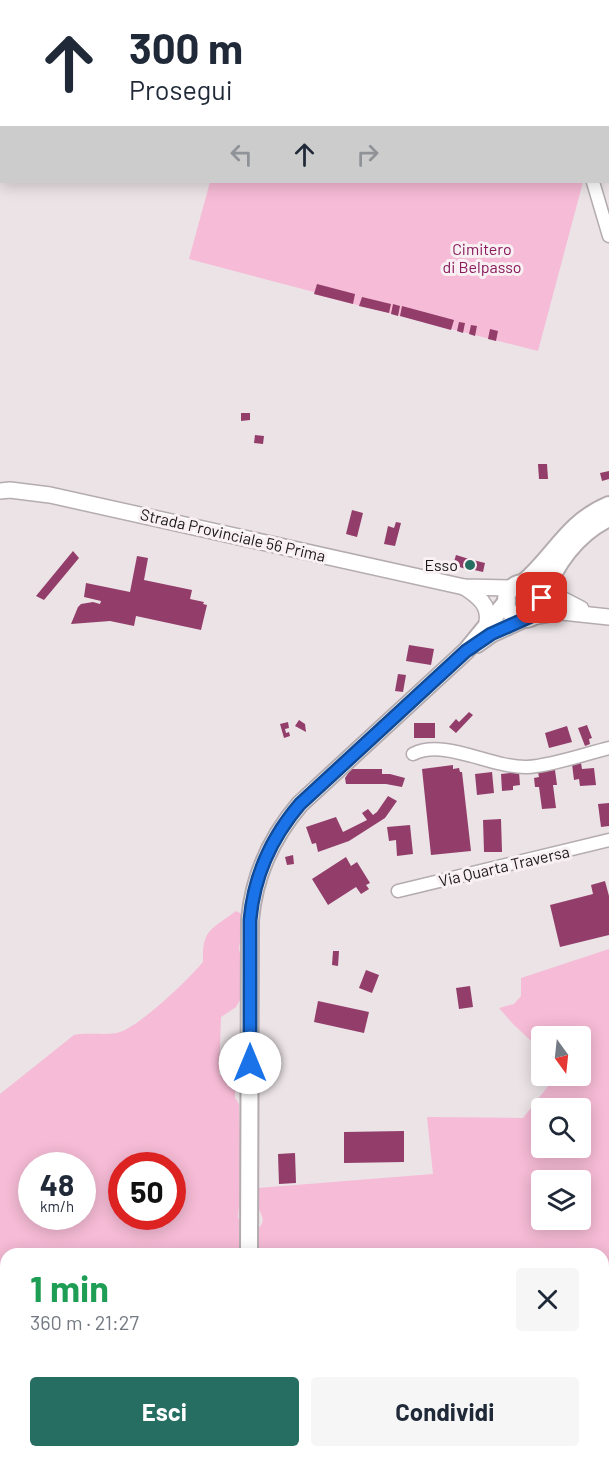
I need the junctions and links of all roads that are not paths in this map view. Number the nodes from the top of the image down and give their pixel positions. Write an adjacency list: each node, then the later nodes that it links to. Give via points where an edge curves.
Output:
1 (593, 183): 2 (street)
2 (609, 236)
3 (0, 491): 7 (street, Strada Provinciale 56 Prima, via 50,495)
4 (609, 505): 8 (main road, via 574,526)
5 (609, 518): 6 (main road, via 584,534)
6 (554, 571): 8 (main road); 9 (street, via 557,593)
7 (464, 587): 8 (street, via 475,594); 8 (street, Strada Provinciale 56 Prima, via 501,590)
8 (515, 599): 9 (street); 12 (main road, via 508,608); 12 (main road, via 540,610); 13 (main road)
9 (563, 601): 10 (street)
10 (592, 614): 11 (street); 12 (street, via 562,612)
11 (609, 617)
12 (524, 618): 13 (main road)
13 (466, 651): 18 (main road, via 300,804 284,822 263,861 250,920)
14 (609, 748): 15 (street, via 527,767 443,748)
15 (413, 754)
16 (609, 840): 17 (street, Via Quarta Traversa)
17 (398, 891)
18 (249, 1248)

